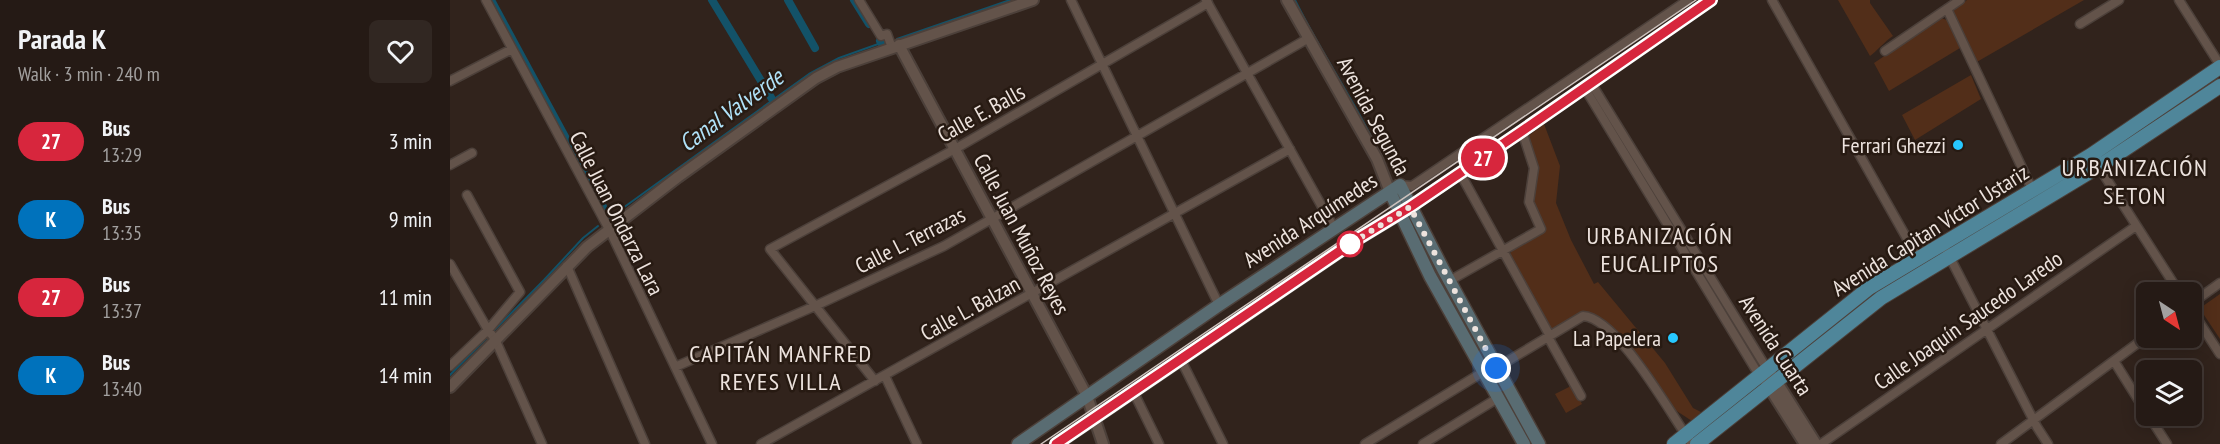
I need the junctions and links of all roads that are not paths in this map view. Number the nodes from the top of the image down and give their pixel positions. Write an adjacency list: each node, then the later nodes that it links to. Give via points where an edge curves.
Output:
1 (486, 0): 17 (street, Calle Juan Ondarza Lara)
2 (859, 0): 16 (street)
3 (1033, 0): 16 (street)
4 (1071, 0): 19 (street)
5 (1287, 0): 15 (street, Avenida Segunda)
6 (1689, 0): 34 (street, Avenida Arquímedes, via 1412,186)
7 (1711, 0): 23 (street, Avenida Arquímedes)
8 (1773, 0): 46 (street)
9 (1960, 0): 13 (street)
10 (2119, 0): 14 (street)
11 (2179, 0): 20 (street)
12 (1207, 2): 19 (street, Calle E. Balls); 21 (street)
13 (1947, 9): 18 (street); 35 (street)
14 (2080, 24)
15 (1309, 38): 21 (street, Calle L. Terrazas); 34 (street, Avenida Segunda)
16 (896, 46): 27 (street, Calle Juan Muñoz Reyes); 42 (street, via 816,78)
17 (512, 49): 22 (street); 42 (street, Calle Juan Ondarza Lara)
18 (1885, 51)
19 (1102, 65): 26 (street); 27 (street, Calle E. Balls)
20 (2220, 66): 30 (main road, Avenida Capitan Víctor Ustariz)
21 (1248, 74): 26 (street, Calle L. Terrazas); 28 (street)
22 (450, 81)
23 (1587, 85): 25 (street, Avenida Arquímedes); 68 (street, Avenida Cuarta)
24 (2220, 86): 32 (main road, Avenida Capitan Víctor Ustariz)
25 (1522, 131): 33 (street, Avenida Arquímedes); 44 (street, via 1534,168 1529,202 1541,229)
26 (1136, 136): 38 (street); 39 (street, Calle L. Terrazas)
27 (954, 149): 39 (street, Calle Juan Muñoz Reyes); 55 (street, Calle E. Balls, via 770,249)
28 (1290, 149): 38 (street, Calle L. Balzan); 41 (street)
29 (472, 153): 31 (street)
30 (2091, 154): 32 (street); 35 (main road, Avenida Capitan Víctor Ustariz)
31 (450, 165)
32 (2098, 167): 40 (street); 45 (main road, Avenida Capitan Víctor Ustariz)
33 (1460, 173): 37 (street, Avenida Arquímedes); 44 (street)
34 (1395, 189): 37 (main road, Avenida Segunda); 41 (main road, Avenida Arquímedes)
35 (2032, 189): 43 (main road, Avenida Capitan Víctor Ustariz)
36 (467, 195): 58 (street, via 520,292)
37 (1404, 210): 49 (main road, Avenida Segunda); 63 (main road, Avenida Arquímedes); 67 (main road, Avenida Segunda, via 1430,276)
38 (1174, 214): 52 (street, Calle L. Balzan); 54 (street)
39 (993, 218): 52 (street, Calle Juan Muñoz Reyes); 55 (street, Calle L. Terrazas, via 944,246)
40 (2136, 226): 50 (street); 57 (street, Calle Joaquín Saucedo Laredo)
41 (1334, 228): 54 (main road, Avenida Arquímedes)
42 (610, 231): 48 (street); 66 (street, Calle Juan Ondarza Lara)
43 (1943, 244): 45 (street); 46 (main road, Avenida Capitan Víctor Ustariz)
44 (1503, 251): 49 (street); 59 (street)
45 (1950, 257): 57 (street); 71 (main road, Avenida Capitan Víctor Ustariz, via 1881,298)
46 (1918, 258): 68 (main road, Avenida Capitan Víctor Ustariz, via 1869,288)
47 (450, 264): 58 (street)
48 (567, 266): 60 (street); 83 (street)
49 (1449, 281): 67 (main road, Avenida Segunda)
50 (2172, 282)
51 (2220, 283): 53 (street)
52 (1033, 293): 69 (street, Calle L. Balzan); 74 (street, Calle Juan Muñoz Reyes)
53 (2202, 296)
54 (1219, 304): 74 (main road, Avenida Arquímedes)
55 (815, 306): 66 (street, Calle L. Terrazas); 70 (street)
56 (2202, 326): 62 (street)
57 (1987, 329): 79 (street); 99 (street, Calle Joaquín Saucedo Laredo)
58 (488, 330): 60 (street); 65 (street)
59 (1549, 336): 67 (street); 75 (street); 81 (street, via 1583,316 1600,322 1644,371)
60 (495, 339): 72 (street); 82 (street)
61 (2136, 344): 64 (street)
62 (2220, 354)
63 (1180, 358): 73 (main road, Avenida Arquímedes); 91 (street)
64 (2114, 361): 76 (street); 79 (street)
65 (450, 366)
66 (675, 367): 84 (street, Calle Juan Ondarza Lara)
67 (1492, 368): 77 (main road, Avenida Segunda); 92 (street); 95 (main road, Avenida Segunda)
68 (1763, 372): 71 (street, Avenida Cuarta); 81 (main road, Avenida Capitan Víctor Ustariz)
69 (885, 376): 70 (street, Calle L. Balzan); 86 (street)
70 (875, 381): 85 (street, Calle L. Balzan)
71 (1774, 384): 96 (main road, Avenida Capitan Víctor Ustariz); 97 (street, Avenida Cuarta); 98 (street, Avenida Cuarta)
72 (450, 387)
73 (1133, 391): 78 (main road, Avenida Arquímedes); 90 (street)
74 (1087, 396): 78 (street, Calle Juan Muñoz Reyes); 87 (main road, Avenida Arquímedes)
75 (1581, 396)
76 (2136, 396)
77 (1498, 398): 93 (street); 94 (main road, Avenida Segunda)
78 (1095, 417): 88 (main road, Avenida Arquímedes); 89 (street, Calle Juan Muñoz Reyes)
79 (2034, 420): 100 (street); 101 (street)
80 (2155, 426): 102 (street)
81 (1684, 441)
82 (543, 444)
83 (645, 444)
84 (712, 444)
85 (761, 444)
86 (916, 444)
87 (1018, 444)
88 (1056, 444)
89 (1103, 444)
90 (1159, 444)
91 (1223, 444)
92 (1365, 444)
93 (1423, 444)
94 (1524, 444)
95 (1539, 444)
96 (1697, 444)
97 (1805, 444)
98 (1816, 444)
99 (1821, 444)
100 (2001, 444)
101 (2048, 444)
102 (2167, 444)

